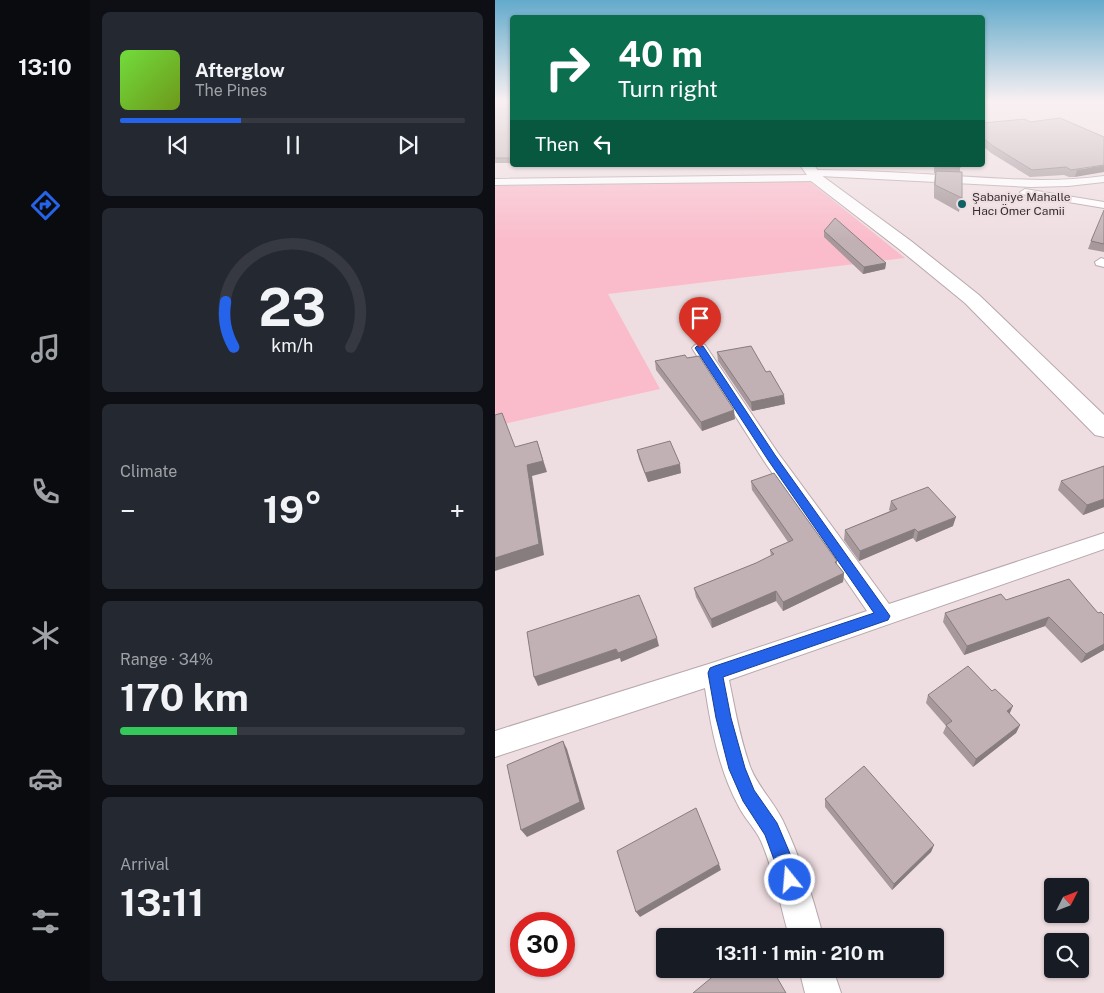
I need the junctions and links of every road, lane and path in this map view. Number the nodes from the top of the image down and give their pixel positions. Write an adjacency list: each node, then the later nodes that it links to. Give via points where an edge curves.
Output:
1 (812, 172): 3 (street, via 558,177); 4 (street); 7 (street, via 972,300)
2 (1104, 179): 4 (street, via 1045,184)
3 (495, 182)
4 (1007, 183): 5 (street, via 1023,192)
5 (1104, 204)
6 (700, 348): 9 (street, via 771,457)
7 (1104, 429)
8 (1104, 541): 9 (street)
9 (883, 616): 10 (street)
10 (715, 673): 11 (street); 12 (street, via 737,769 748,795 771,829 785,863)
11 (495, 744)
12 (804, 928)
13 (819, 978): 14 (street)
14 (823, 993)

